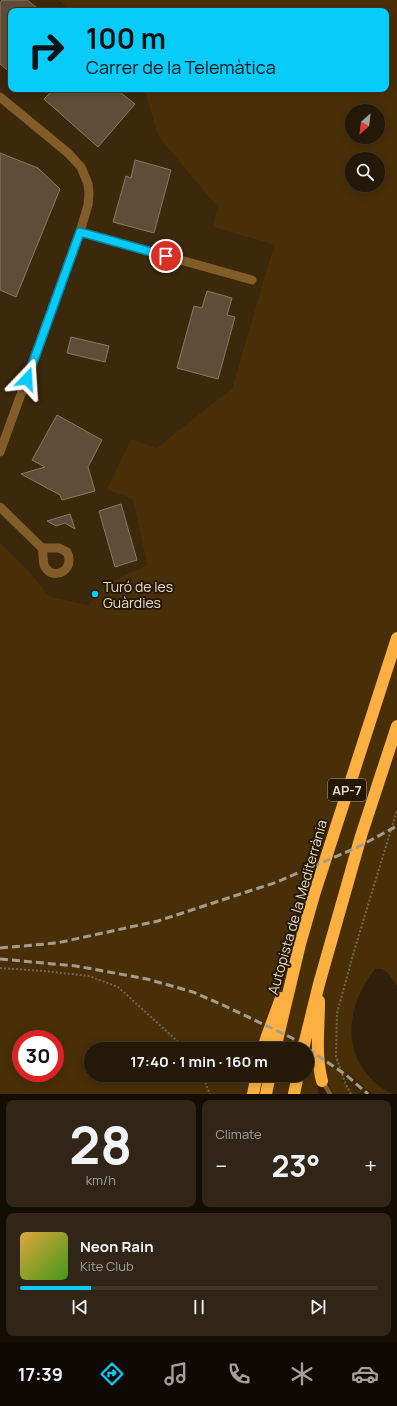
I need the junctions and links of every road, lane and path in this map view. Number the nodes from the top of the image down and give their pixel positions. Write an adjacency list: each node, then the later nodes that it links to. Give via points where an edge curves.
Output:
1 (0, 97): 2 (street, via 68,152 81,166 89,194)
2 (80, 232): 3 (street); 4 (street)
3 (252, 280)
4 (0, 452)
5 (0, 507): 6 (street)
6 (42, 548)
7 (397, 638): 10 (highway, Autopista de la Mediterrània / AP-7, via 328,848)
8 (397, 726): 12 (highway, AP-7, via 361,836)
9 (397, 810): 28 (path, via 337,1013 336,1057)
10 (300, 944): 14 (highway); 15 (highway, Autopista de la Mediterrània / AP-7)
11 (0, 968): 13 (path, via 89,976 118,987)
12 (319, 984): 16 (highway, AP-7); 17 (highway, via 317,1048)
13 (178, 1042)
14 (266, 1042)
15 (277, 1042)
16 (305, 1042)
17 (322, 1081): 26 (lane); 27 (lane)
18 (205, 1082): 22 (path)
19 (255, 1082): 23 (highway)
20 (269, 1082): 24 (highway)
21 (297, 1082): 25 (highway)
22 (210, 1094)
23 (252, 1094)
24 (266, 1094)
25 (294, 1094)
26 (326, 1094)
27 (330, 1094)
28 (351, 1094)

